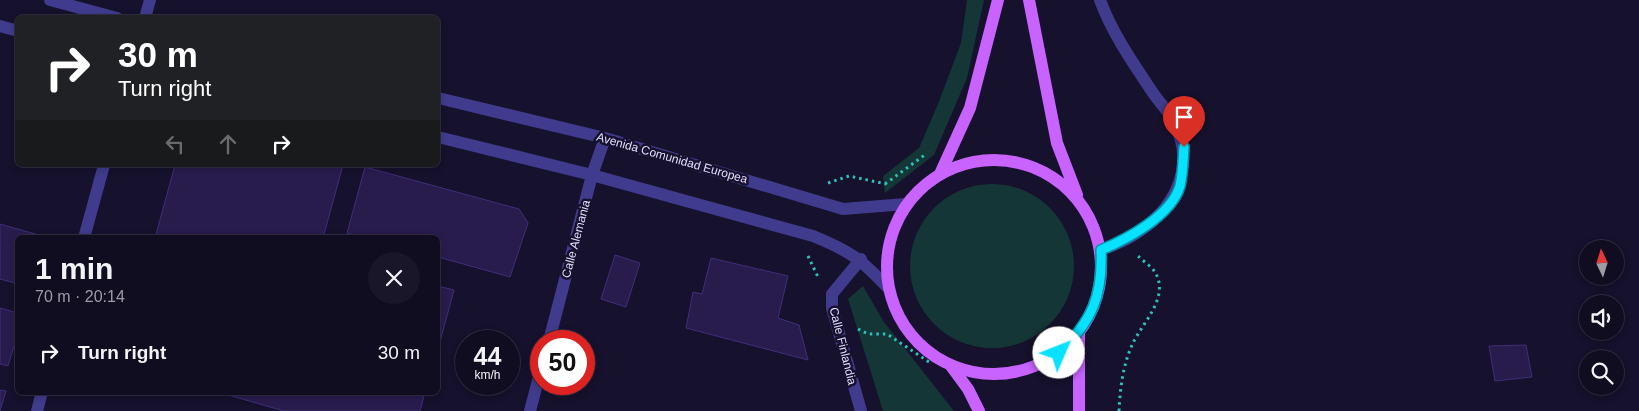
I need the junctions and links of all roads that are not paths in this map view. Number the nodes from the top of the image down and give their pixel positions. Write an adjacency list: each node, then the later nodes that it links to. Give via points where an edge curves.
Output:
1 (50, 0): 6 (street)
2 (150, 0): 7 (street)
3 (998, 0): 14 (main road, via 970,108)
4 (1029, 0): 16 (main road, via 1057,143)
5 (1100, 0): 19 (street, via 1122,45 1173,120 1184,147 1179,187 1168,205 1123,241)
6 (106, 15)
7 (146, 15)
8 (0, 26): 9 (street)
9 (15, 30)
10 (440, 98): 12 (street, Avenida Comunidad Europea)
11 (440, 138): 15 (street)
12 (605, 138): 15 (street, Calle Alemania); 17 (street, Avenida Comunidad Europea, via 843,209)
13 (103, 167): 18 (street)
14 (940, 174): 16 (main road, via 963,164 988,159 1014,161 1038,169 1060,182); 17 (main road, via 921,187)
15 (592, 176): 20 (street, via 782,226 838,246); 22 (street, Calle Alemania)
16 (1078, 200): 19 (main road, via 1096,232)
17 (906, 204): 21 (main road, via 888,244)
18 (85, 235)
19 (1101, 250): 23 (main road, via 1098,294)
20 (860, 259): 21 (street); 29 (street, Calle Finlandia, via 832,294 832,308)
21 (888, 288): 24 (main road, via 896,312 909,334 928,352)
22 (552, 330)
23 (1079, 333): 24 (main road, via 1059,353 1034,367 1006,374 978,374); 31 (main road)
24 (951, 366): 30 (main road)
25 (41, 395): 27 (street)
26 (534, 395): 28 (street)
27 (37, 411)
28 (530, 411)
29 (861, 411)
30 (979, 411)
31 (1079, 411)

